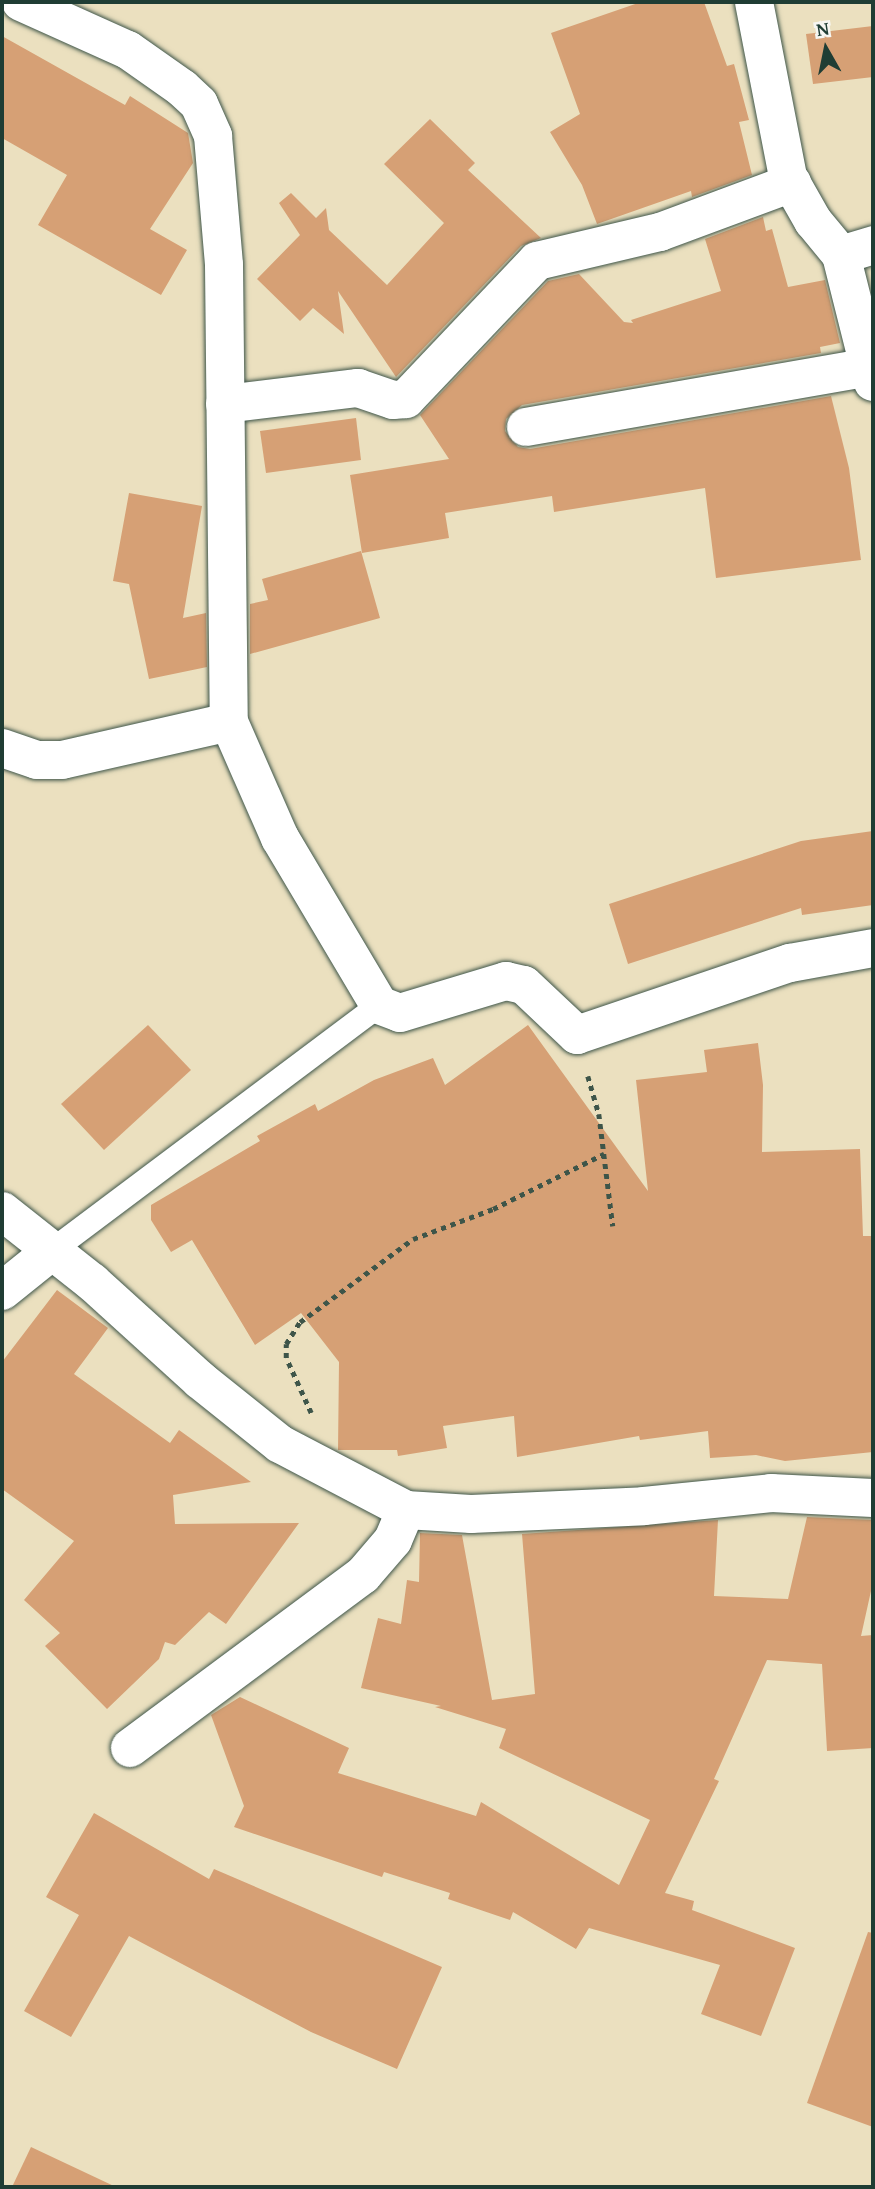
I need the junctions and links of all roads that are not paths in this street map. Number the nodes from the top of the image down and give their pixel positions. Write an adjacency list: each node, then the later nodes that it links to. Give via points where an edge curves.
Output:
1 (21, 2): 6 (street, via 128,50 199,104 213,136 218,176)
2 (754, 2): 3 (street)
3 (792, 183): 4 (street, via 813,221); 6 (street, via 660,232 537,261 406,399 393,400 358,388)
4 (857, 250): 5 (street)
5 (871, 375): 7 (street)
6 (225, 404): 8 (street)
7 (526, 427)
8 (229, 722): 9 (street, via 62,760 37,760); 11 (street, via 280,838)
9 (2, 748)
10 (873, 948): 11 (street, via 790,964 577,1035 524,985 506,981 400,1013)
11 (379, 1004): 13 (lane)
12 (2, 1211): 13 (street)
13 (52, 1250): 14 (street); 16 (street, via 280,1444)
14 (2, 1291)
15 (873, 1498): 16 (street, via 772,1493 644,1506 471,1514)
16 (406, 1510): 17 (street, via 393,1540 363,1575)
17 (130, 1748)

